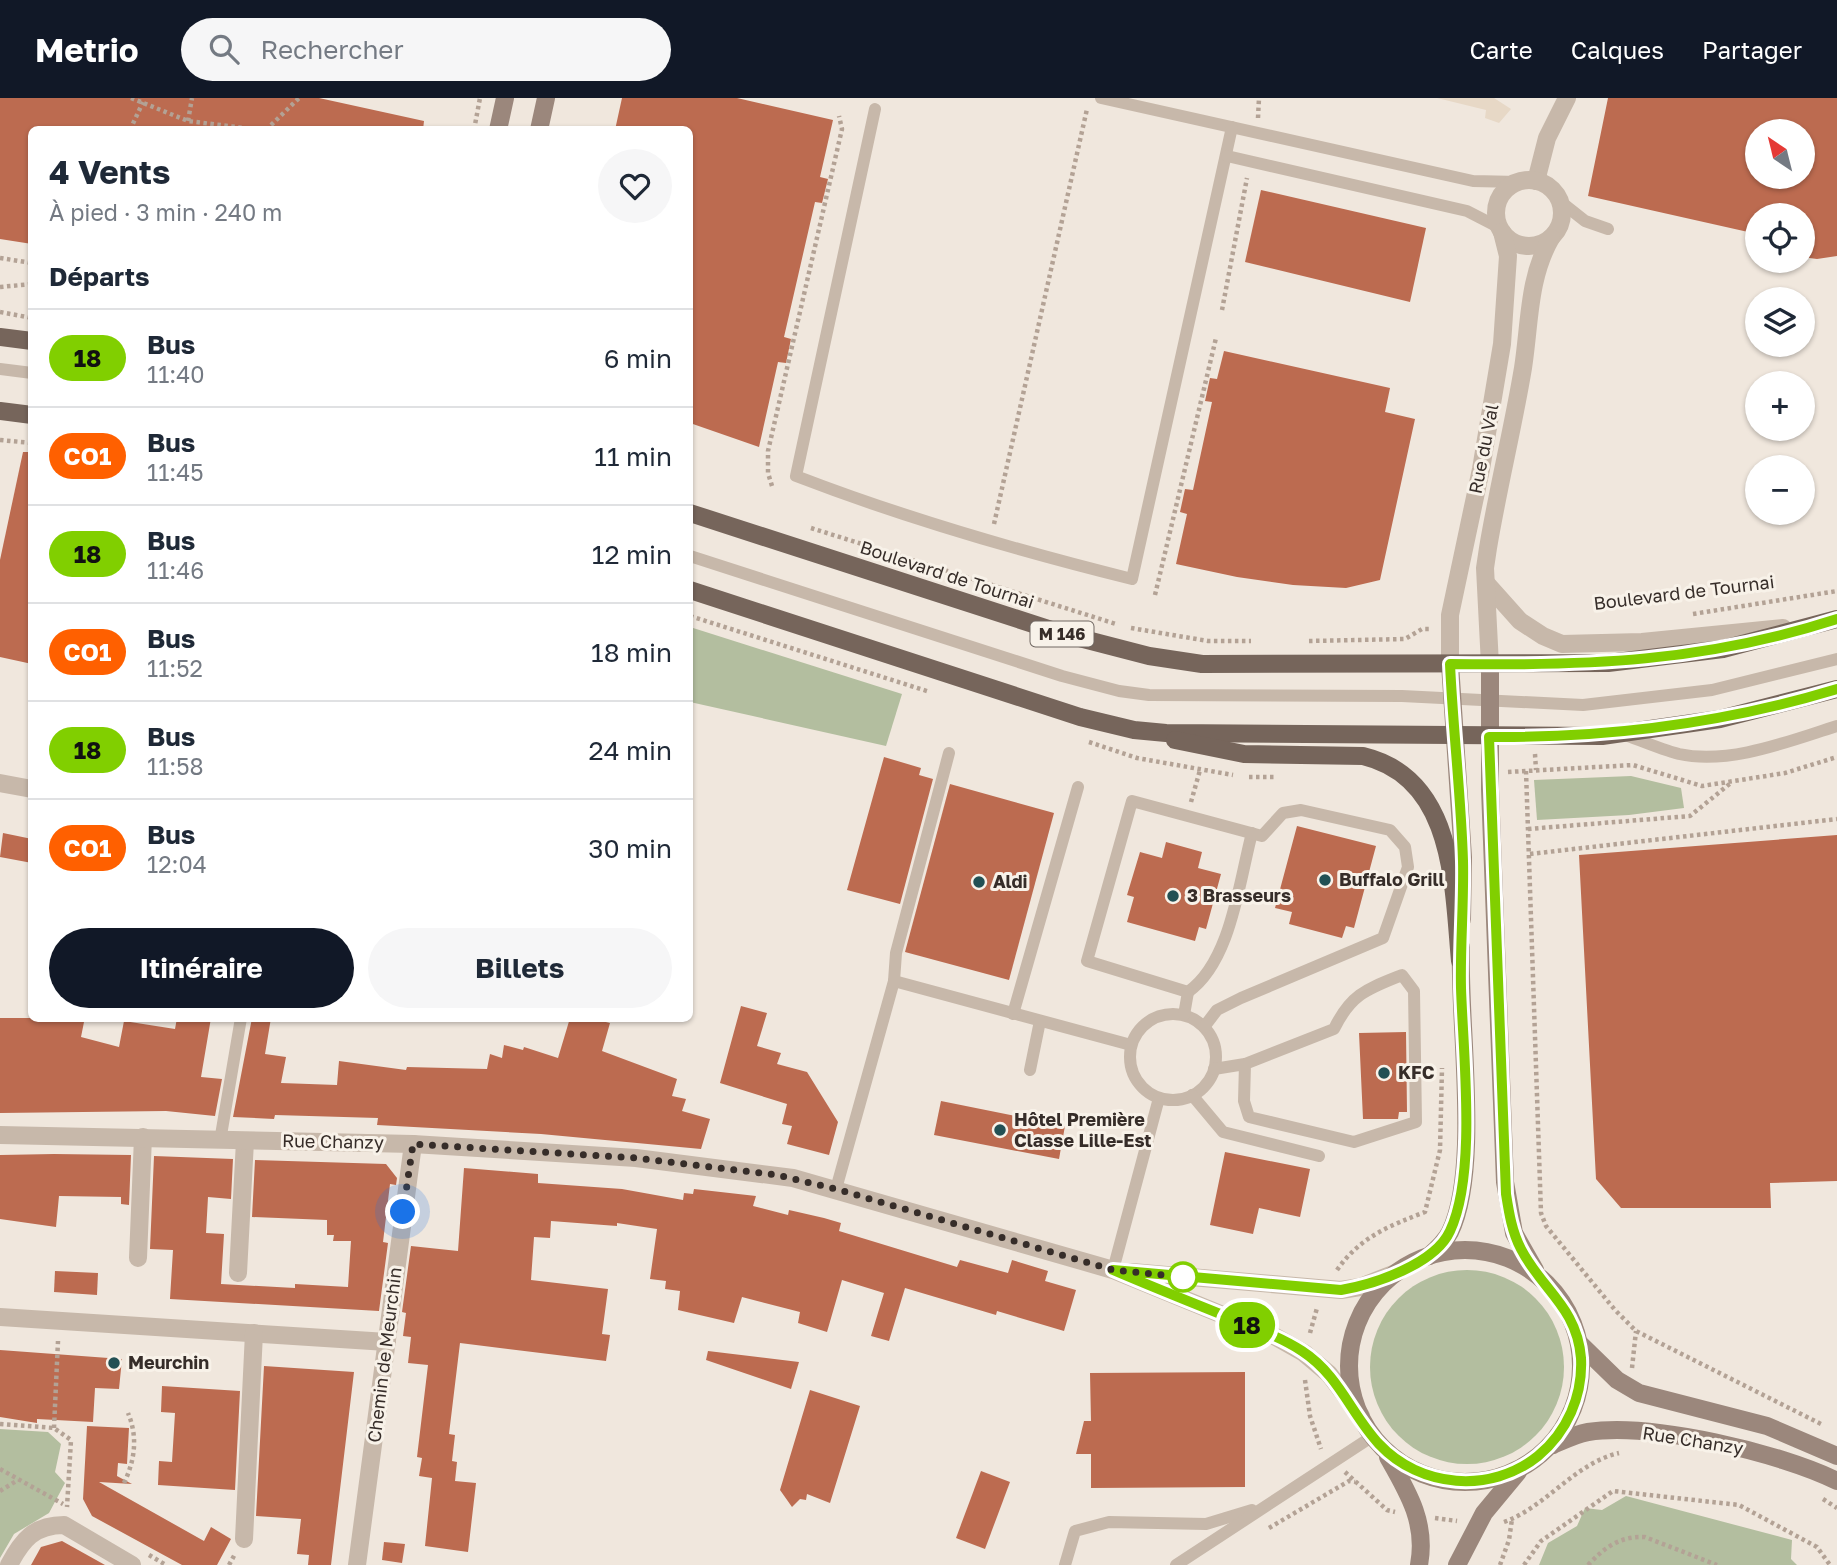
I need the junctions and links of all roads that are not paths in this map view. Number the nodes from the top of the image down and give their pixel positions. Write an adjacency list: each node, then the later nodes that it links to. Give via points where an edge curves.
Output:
1 (505, 98): 6 (main road)
2 (546, 98): 7 (main road)
3 (1101, 98): 8 (lane)
4 (1567, 98): 10 (street, via 1546,138)
5 (875, 109): 9 (lane, via 796,477 1030,553 1132,579)
6 (499, 126)
7 (540, 126)
8 (1232, 127): 9 (lane); 11 (lane, via 1473,181)
9 (1227, 156): 14 (lane, via 1467,211)
10 (1536, 181): 11 (street); 12 (street, via 1550,187)
11 (1518, 182): 14 (street, via 1506,189 1499,201 1496,215)
12 (1561, 202): 13 (lane, via 1585,221); 15 (street, via 1560,226)
13 (1608, 229)
14 (1501, 230): 15 (street, via 1512,242 1530,246); 28 (street, Rue du Val, via 1508,256 1502,344 1450,615)
15 (1551, 238): 24 (street, Rue du Val, via 1533,282)
16 (0, 337): 17 (main road)
17 (28, 340)
18 (0, 369): 19 (lane)
19 (28, 372)
20 (0, 411): 21 (main road)
21 (28, 414)
22 (693, 514): 28 (main road, Boulevard de Tournai / M 146, via 1064,634 1149,656 1246,666)
23 (693, 557): 31 (lane, via 1119,691 1183,697)
24 (1486, 583): 26 (street, via 1520,621 1562,644 1642,642); 29 (street, Rue du Val)
25 (693, 591): 34 (main road, via 1080,717)
26 (1831, 621): 29 (main road, Boulevard de Tournai, via 1745,645 1668,658 1587,665)
27 (1837, 659): 32 (lane, via 1756,680 1647,699 1583,705)
28 (1450, 664): 29 (main road, Boulevard de Tournai); 31 (main road)
29 (1490, 665): 32 (main road)
30 (1837, 689): 35 (main road, via 1720,719)
31 (1451, 698): 32 (lane); 36 (main road)
32 (1489, 701): 37 (main road)
33 (1837, 726): 35 (lane, via 1741,753 1703,757 1680,754)
34 (1134, 730): 36 (main road); 43 (main road, via 1228,752 1363,756 1398,770 1426,801 1446,841)
35 (1623, 733): 37 (main road)
36 (1455, 736): 37 (main road); 43 (main road, via 1463,857)
37 (1489, 737): 69 (main road, via 1509,1212 1522,1251)
38 (949, 752): 44 (lane, via 896,953)
39 (0, 783): 41 (street)
40 (1078, 787): 46 (lane)
41 (28, 788)
42 (1252, 833): 45 (lane, via 1220,954 1204,981); 45 (lane, via 1132,801 1087,961); 50 (lane, via 1262,836 1283,813 1301,810 1390,831 1405,847 1408,867 1383,938 1241,998 1217,1010)
43 (1460, 961): 64 (main road, via 1465,1134 1457,1212 1441,1245)
44 (894, 982): 46 (lane); 63 (lane)
45 (1188, 992): 47 (lane)
46 (1013, 1014): 48 (lane)
47 (1184, 1015): 50 (lane); 51 (lane, via 1151,1019)
48 (1040, 1021): 51 (lane); 54 (lane)
49 (240, 1022): 59 (lane)
50 (1204, 1027): 53 (lane, via 1215,1047)
51 (1131, 1045): 56 (lane, via 1132,1071 1138,1083)
52 (1245, 1064): 52 (lane, via 1244,1101 1249,1117 1354,1142 1416,1122 1415,991 1402,975 1359,992 1334,1029); 53 (lane)
53 (1214, 1069): 55 (lane)
54 (1030, 1070)
55 (1192, 1095): 56 (lane); 62 (lane, via 1223,1132)
56 (1159, 1098): 66 (lane)
57 (0, 1135): 58 (street, Rue Chanzy)
58 (144, 1137): 59 (street, Rue Chanzy); 65 (street)
59 (220, 1141): 60 (street, Rue Chanzy)
60 (245, 1142): 61 (street, Rue Chanzy); 68 (street)
61 (413, 1144): 63 (street, Rue Chanzy, via 636,1158 777,1175); 72 (street, Chemin de Meurchin)
62 (1319, 1156)
63 (836, 1189): 66 (street, Rue Chanzy)
64 (1427, 1257): 67 (main road); 69 (main road, via 1482,1252 1514,1261)
65 (138, 1258)
66 (1113, 1270): 67 (street, Rue Chanzy, via 1341,1290); 74 (street, Rue Chanzy, via 1290,1344 1329,1374)
67 (1398, 1272): 74 (main road, via 1373,1296 1353,1338 1351,1383)
68 (238, 1273)
69 (1541, 1279): 73 (main road, via 1568,1312)
70 (0, 1317): 71 (street)
71 (254, 1333): 72 (street); 81 (street)
72 (387, 1342): 84 (street, Chemin de Meurchin)
73 (1579, 1343): 76 (main road, via 1581,1378 1576,1400); 77 (main road, Rue Chanzy, via 1617,1380 1639,1392 1767,1426)
74 (1361, 1416): 75 (main road)
75 (1376, 1441): 78 (main road, via 1407,1466 1451,1481 1497,1477); 80 (lane); 87 (main road, via 1419,1516)
76 (1547, 1448): 78 (main road); 79 (main road, Rue Chanzy, via 1586,1432 1642,1432 1752,1451)
77 (1837, 1456)
78 (1529, 1463): 88 (main road, via 1484,1513)
79 (1837, 1481)
80 (1267, 1506): 85 (lane, via 1206,1524 1108,1522 1074,1531); 86 (lane)
81 (243, 1539)
82 (9, 1565): 83 (street, via 35,1530 64,1525)
83 (132, 1565)
84 (357, 1565)
85 (1065, 1565)
86 (1176, 1565)
87 (1419, 1565)
88 (1457, 1565)

